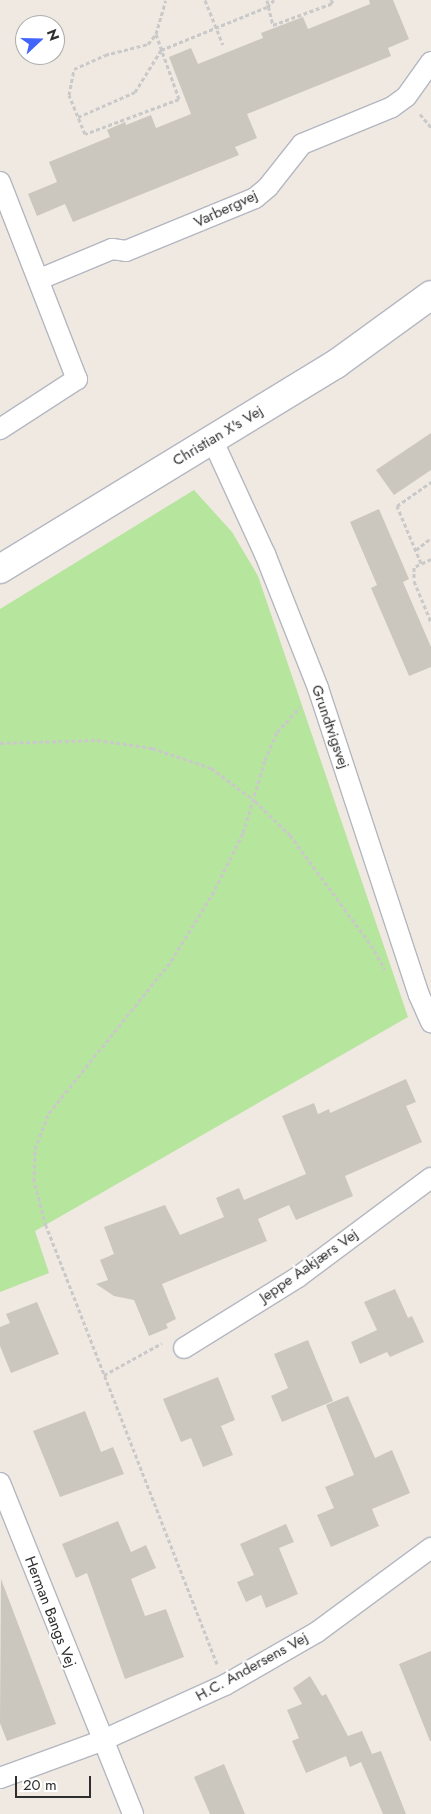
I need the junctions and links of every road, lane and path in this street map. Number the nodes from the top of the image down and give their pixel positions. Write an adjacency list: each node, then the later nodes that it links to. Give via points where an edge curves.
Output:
1 (166, 0): 8 (path)
2 (206, 0): 7 (path)
3 (267, 0): 6 (path)
4 (274, 0): 6 (path)
5 (331, 0): 6 (path, via 333,4 273,25)
6 (267, 7): 7 (path)
7 (216, 27): 9 (path); 10 (path)
8 (156, 34): 10 (path); 12 (path, via 148,44 105,55 74,69 69,95)
9 (223, 45)
10 (161, 50): 12 (path, via 135,92); 12 (path, via 179,99 85,134)
11 (431, 62): 14 (street, Varbergvej, via 406,97 392,107 302,144 268,187 255,198 126,251 112,249)
12 (78, 117)
13 (0, 182): 14 (street)
14 (40, 279): 16 (street, via 77,379)
15 (431, 295): 17 (street, Christian X's Vej, via 336,364)
16 (0, 429)
17 (212, 439): 23 (street, Christian X's Vej); 25 (street, Grundtvigsvej, via 265,554)
18 (431, 482): 20 (path, via 397,506)
19 (431, 538): 20 (path)
20 (416, 550): 22 (path)
21 (431, 559): 22 (path)
22 (421, 563): 24 (path, via 414,567 414,581)
23 (0, 569)
24 (431, 622)
25 (318, 688): 27 (path, via 277,732 265,760); 29 (street, Grundtvigsvej, via 419,995)
26 (0, 743): 27 (path, via 97,740 152,748 211,768)
27 (255, 801): 28 (path, via 290,835 371,945); 32 (path, via 212,895 171,961 48,1113 34,1149 34,1181 46,1226)
28 (388, 975)
29 (431, 1022)
30 (431, 1178): 31 (street, Jeppe Aakjærs Vej, via 298,1277)
31 (184, 1348): 32 (path, via 170,1338)
32 (104, 1375): 35 (path)
33 (0, 1483): 36 (street, Herman Bangs Vej)
34 (431, 1548): 35 (street, H.C. Andersens Vej, via 317,1632)
35 (225, 1685): 36 (street, H.C. Andersens Vej)
36 (101, 1741): 37 (street, H.C. Andersens Vej); 38 (street, Herman Bangs Vej)
37 (0, 1778)
38 (133, 1814)

